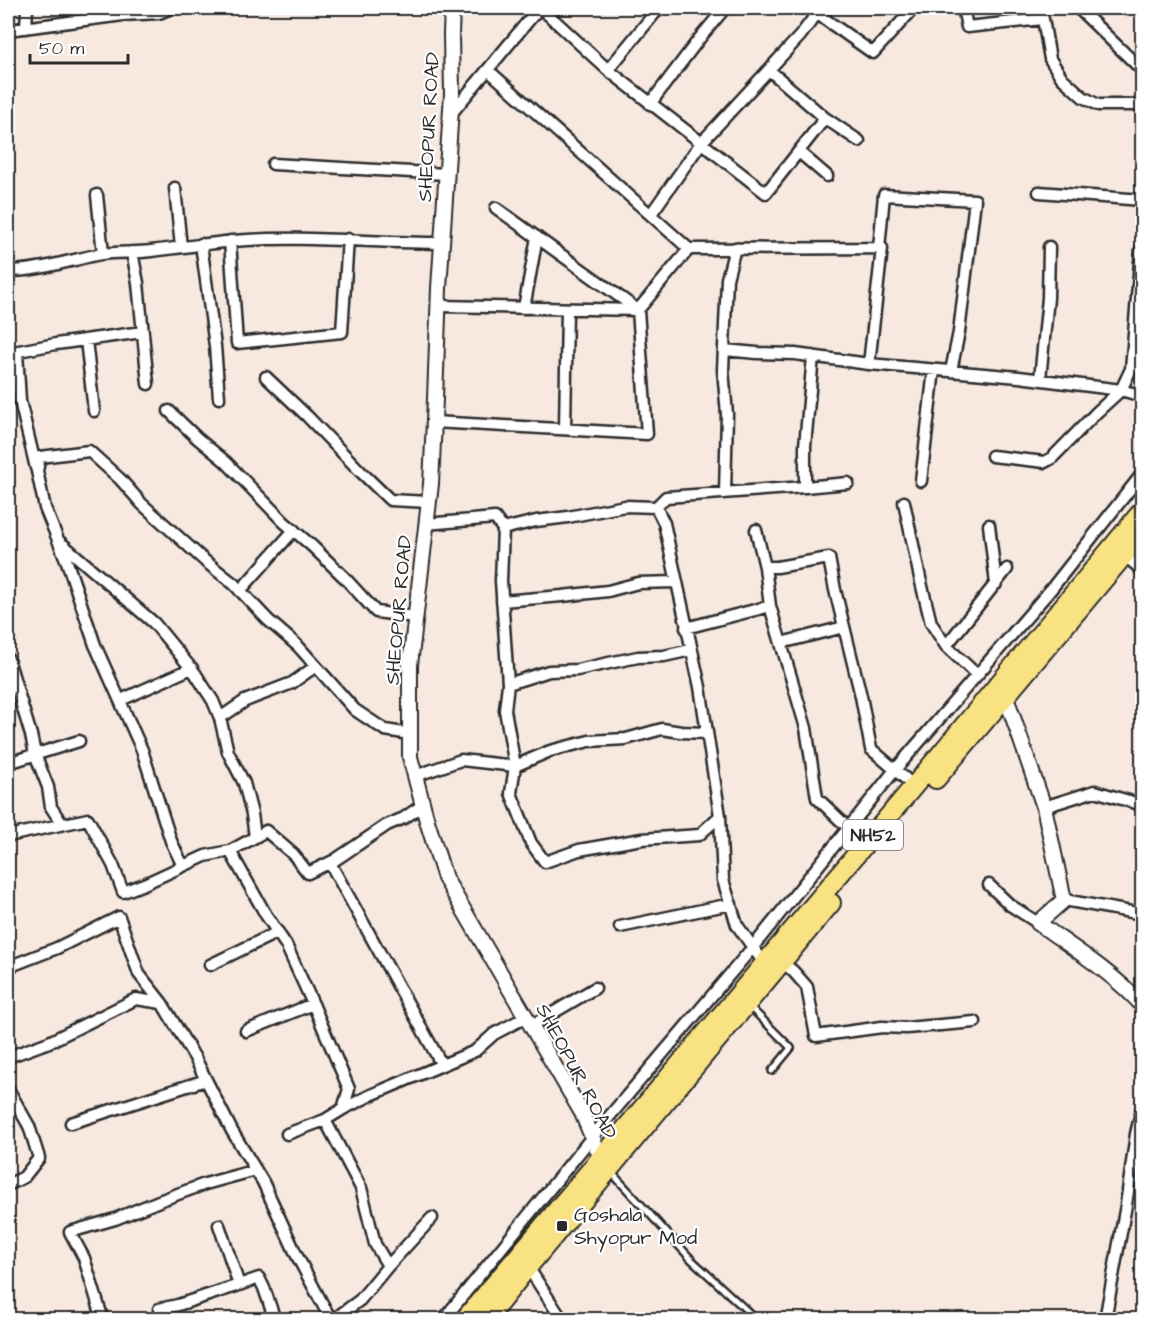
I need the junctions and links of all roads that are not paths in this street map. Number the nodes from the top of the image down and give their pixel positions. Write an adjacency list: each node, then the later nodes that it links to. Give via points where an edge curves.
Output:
1 (27, 8): 13 (street)
2 (171, 8): 10 (street)
3 (452, 8): 21 (street, SHEOPUR ROAD)
4 (540, 8): 15 (street); 16 (street)
5 (659, 8): 16 (street)
6 (725, 8): 19 (street)
7 (914, 8): 11 (street, via 873,53)
8 (963, 8): 12 (street, via 967,27)
9 (1078, 8): 18 (street)
10 (156, 10): 13 (street)
11 (819, 10): 17 (street)
12 (1042, 13): 20 (street, via 1050,59 1062,78 1098,105)
13 (26, 28): 14 (street)
14 (8, 30)
15 (488, 70): 21 (street); 34 (street)
16 (608, 70): 19 (street)
17 (769, 70): 22 (street); 24 (street)
18 (1143, 70)
19 (650, 104): 24 (street)
20 (1143, 105)
21 (450, 115): 27 (street, SHEOPUR ROAD)
22 (825, 118): 23 (street); 25 (street)
23 (859, 141)
24 (701, 143): 25 (street, via 766,193); 34 (street)
25 (799, 152): 28 (street)
26 (273, 164): 27 (street)
27 (446, 174): 38 (street, SHEOPUR ROAD)
28 (827, 176)
29 (175, 188): 40 (street)
30 (1039, 192): 32 (street)
31 (97, 195): 47 (street)
32 (1143, 200)
33 (496, 208): 35 (street)
34 (651, 214): 44 (street)
35 (537, 237): 50 (street); 52 (street)
36 (348, 239): 37 (street); 37 (street, via 342,332 237,344); 38 (street)
37 (230, 241): 39 (street)
38 (441, 243): 49 (street, SHEOPUR ROAD)
39 (201, 244): 40 (street); 68 (street)
40 (181, 247): 46 (street)
41 (1048, 247): 64 (street, via 1048,298)
42 (735, 248): 43 (street); 44 (street); 55 (street, via 727,279)
43 (879, 248): 59 (street); 62 (street, via 884,195 975,200)
44 (690, 249): 52 (street)
45 (1142, 250): 60 (street)
46 (132, 252): 47 (street); 53 (street)
47 (103, 254): 48 (street)
48 (8, 271)
49 (438, 306): 50 (street); 71 (street, SHEOPUR ROAD)
50 (524, 308): 51 (street)
51 (567, 309): 52 (street); 72 (street)
52 (638, 310): 72 (street, via 647,434)
53 (142, 332): 54 (street); 65 (street)
54 (86, 340): 56 (street); 69 (street)
55 (724, 350): 57 (street); 79 (street)
56 (12, 353): 74 (street)
57 (813, 356): 59 (street); 78 (street, via 805,446)
58 (1143, 356): 60 (street)
59 (869, 364): 61 (street)
60 (1131, 369): 66 (street)
61 (934, 370): 62 (street); 76 (street)
62 (951, 371): 64 (street)
63 (266, 377): 80 (street, via 390,500)
64 (1040, 380): 66 (street)
65 (148, 384)
66 (1120, 390): 67 (street); 73 (street, via 1045,462)
67 (1143, 396)
68 (219, 398)
69 (94, 411)
70 (169, 411): 87 (street)
71 (434, 422): 72 (street); 80 (street, SHEOPUR ROAD)
72 (565, 429)
73 (992, 456)
74 (37, 471): 90 (street); 97 (street, via 39,457 89,452)
75 (1143, 474): 109 (street)
76 (921, 481)
77 (848, 483): 78 (street)
78 (806, 487): 79 (street)
79 (725, 493): 82 (street, via 666,497)
80 (429, 502): 84 (street, SHEOPUR ROAD)
81 (904, 502): 104 (street, via 931,623)
82 (656, 507): 86 (street, via 626,506); 95 (street, via 664,524)
83 (1143, 511): 122 (highway, NH52)
84 (426, 524): 86 (street, via 495,518); 100 (street, SHEOPUR ROAD)
85 (990, 525): 96 (street)
86 (503, 529): 98 (street)
87 (294, 530): 97 (street); 100 (street, via 376,612)
88 (756, 530): 92 (street)
89 (1143, 534): 91 (highway, NH52)
90 (57, 540): 108 (street, via 154,623); 112 (street, via 95,645)
91 (1124, 555): 94 (street); 111 (highway, NH52)
92 (765, 567): 99 (street); 101 (street, via 829,558)
93 (1006, 569): 96 (street)
94 (1143, 570)
95 (676, 582): 98 (street, via 638,583 608,591); 102 (street)
96 (996, 584): 104 (street)
97 (240, 591): 107 (street)
98 (502, 601): 110 (street)
99 (770, 606): 102 (street); 103 (street)
100 (415, 617): 115 (street, SHEOPUR ROAD)
101 (844, 627): 103 (street); 120 (street, via 871,748)
102 (686, 628): 105 (street)
103 (781, 643): 128 (street, via 806,728 818,798)
104 (946, 645): 109 (street)
105 (691, 650): 110 (street, via 577,670 549,671); 114 (street)
106 (8, 659): 117 (street)
107 (316, 666): 113 (street, via 292,683 245,701); 115 (street, via 355,710 385,730)
108 (192, 668): 112 (street); 113 (street)
109 (977, 675): 120 (street)
110 (508, 684): 119 (street, via 505,710)
111 (1006, 696): 125 (street); 143 (highway, NH52)
112 (121, 700): 134 (street)
113 (220, 718): 130 (street, via 228,752 244,783)
114 (706, 733): 119 (street, via 662,729 626,738 589,741); 126 (street)
115 (410, 734): 121 (street, SHEOPUR ROAD)
116 (79, 741): 117 (street)
117 (35, 754): 118 (street); 127 (street, via 51,807)
118 (8, 763)
119 (514, 766): 121 (street, via 461,760); 126 (street, via 510,793 531,843 545,862 579,850 642,839 699,835)
120 (896, 770): 122 (street); 128 (street)
121 (415, 776): 123 (street, SHEOPUR ROAD)
122 (914, 786): 131 (highway, NH52)
123 (423, 805): 133 (street); 151 (street, SHEOPUR ROAD, via 445,878)
124 (1143, 805): 125 (street, via 1095,791)
125 (1044, 807): 136 (street)
126 (720, 816): 137 (street, via 723,880)
127 (62, 824): 129 (street); 134 (street, via 88,819 123,892)
128 (849, 828): 131 (street); 142 (street)
129 (8, 836)
130 (255, 837): 132 (street); 133 (street, via 266,831 308,873)
131 (865, 844): 143 (highway, NH52)
132 (230, 851): 134 (street); 141 (street)
133 (330, 863): 155 (street)
134 (183, 866)
135 (989, 885): 139 (street)
136 (1064, 900): 138 (street); 139 (street)
137 (731, 904): 140 (street); 142 (street, via 738,925)
138 (1143, 914)
139 (1038, 923): 150 (street)
140 (620, 927)
141 (278, 932): 144 (street); 148 (street)
142 (753, 947): 143 (street); 164 (street)
143 (773, 962): 149 (highway, NH52); 152 (street, via 793,971 807,987 816,1036 882,1027); 166 (highway, NH52)
144 (210, 965)
145 (8, 968): 147 (street, via 118,917 139,974)
146 (595, 988): 151 (street)
147 (162, 1003): 154 (street, via 136,999 50,1042); 157 (street)
148 (314, 1004): 153 (street); 160 (street, via 349,1089)
149 (747, 1004): 156 (lane, via 791,1048); 166 (highway, NH52)
150 (1143, 1005)
151 (529, 1021): 155 (street, via 494,1034 475,1051); 164 (street, SHEOPUR ROAD)
152 (975, 1022)
153 (246, 1031)
154 (8, 1057)
155 (442, 1065): 160 (street)
156 (772, 1071)
157 (206, 1080): 162 (street); 167 (street)
158 (8, 1089): 168 (street, via 29,1126 39,1158 24,1177)
159 (1143, 1108): 165 (street, via 1136,1134)
160 (343, 1109): 161 (street)
161 (325, 1120): 163 (street); 171 (street, via 361,1188 375,1244)
162 (71, 1123)
163 (287, 1134)
164 (592, 1137): 166 (street, SHEOPUR ROAD); 178 (street)
165 (1138, 1151): 183 (street)
166 (605, 1164): 172 (highway, NH52); 179 (highway, NH52); 182 (lane, via 692,1260)
167 (256, 1170): 175 (street, via 70,1232 84,1258); 177 (street)
168 (8, 1185)
169 (432, 1218): 171 (street)
170 (219, 1225): 173 (street)
171 (388, 1266): 177 (street, via 360,1300)
172 (528, 1267): 180 (highway, NH52); 181 (street)
173 (239, 1285): 174 (street); 176 (street, via 259,1278)
174 (159, 1309)
175 (103, 1320)
176 (275, 1320)
177 (332, 1320)
178 (443, 1320)
179 (464, 1320)
180 (486, 1320)
181 (561, 1320)
182 (757, 1320)
183 (1105, 1320)

